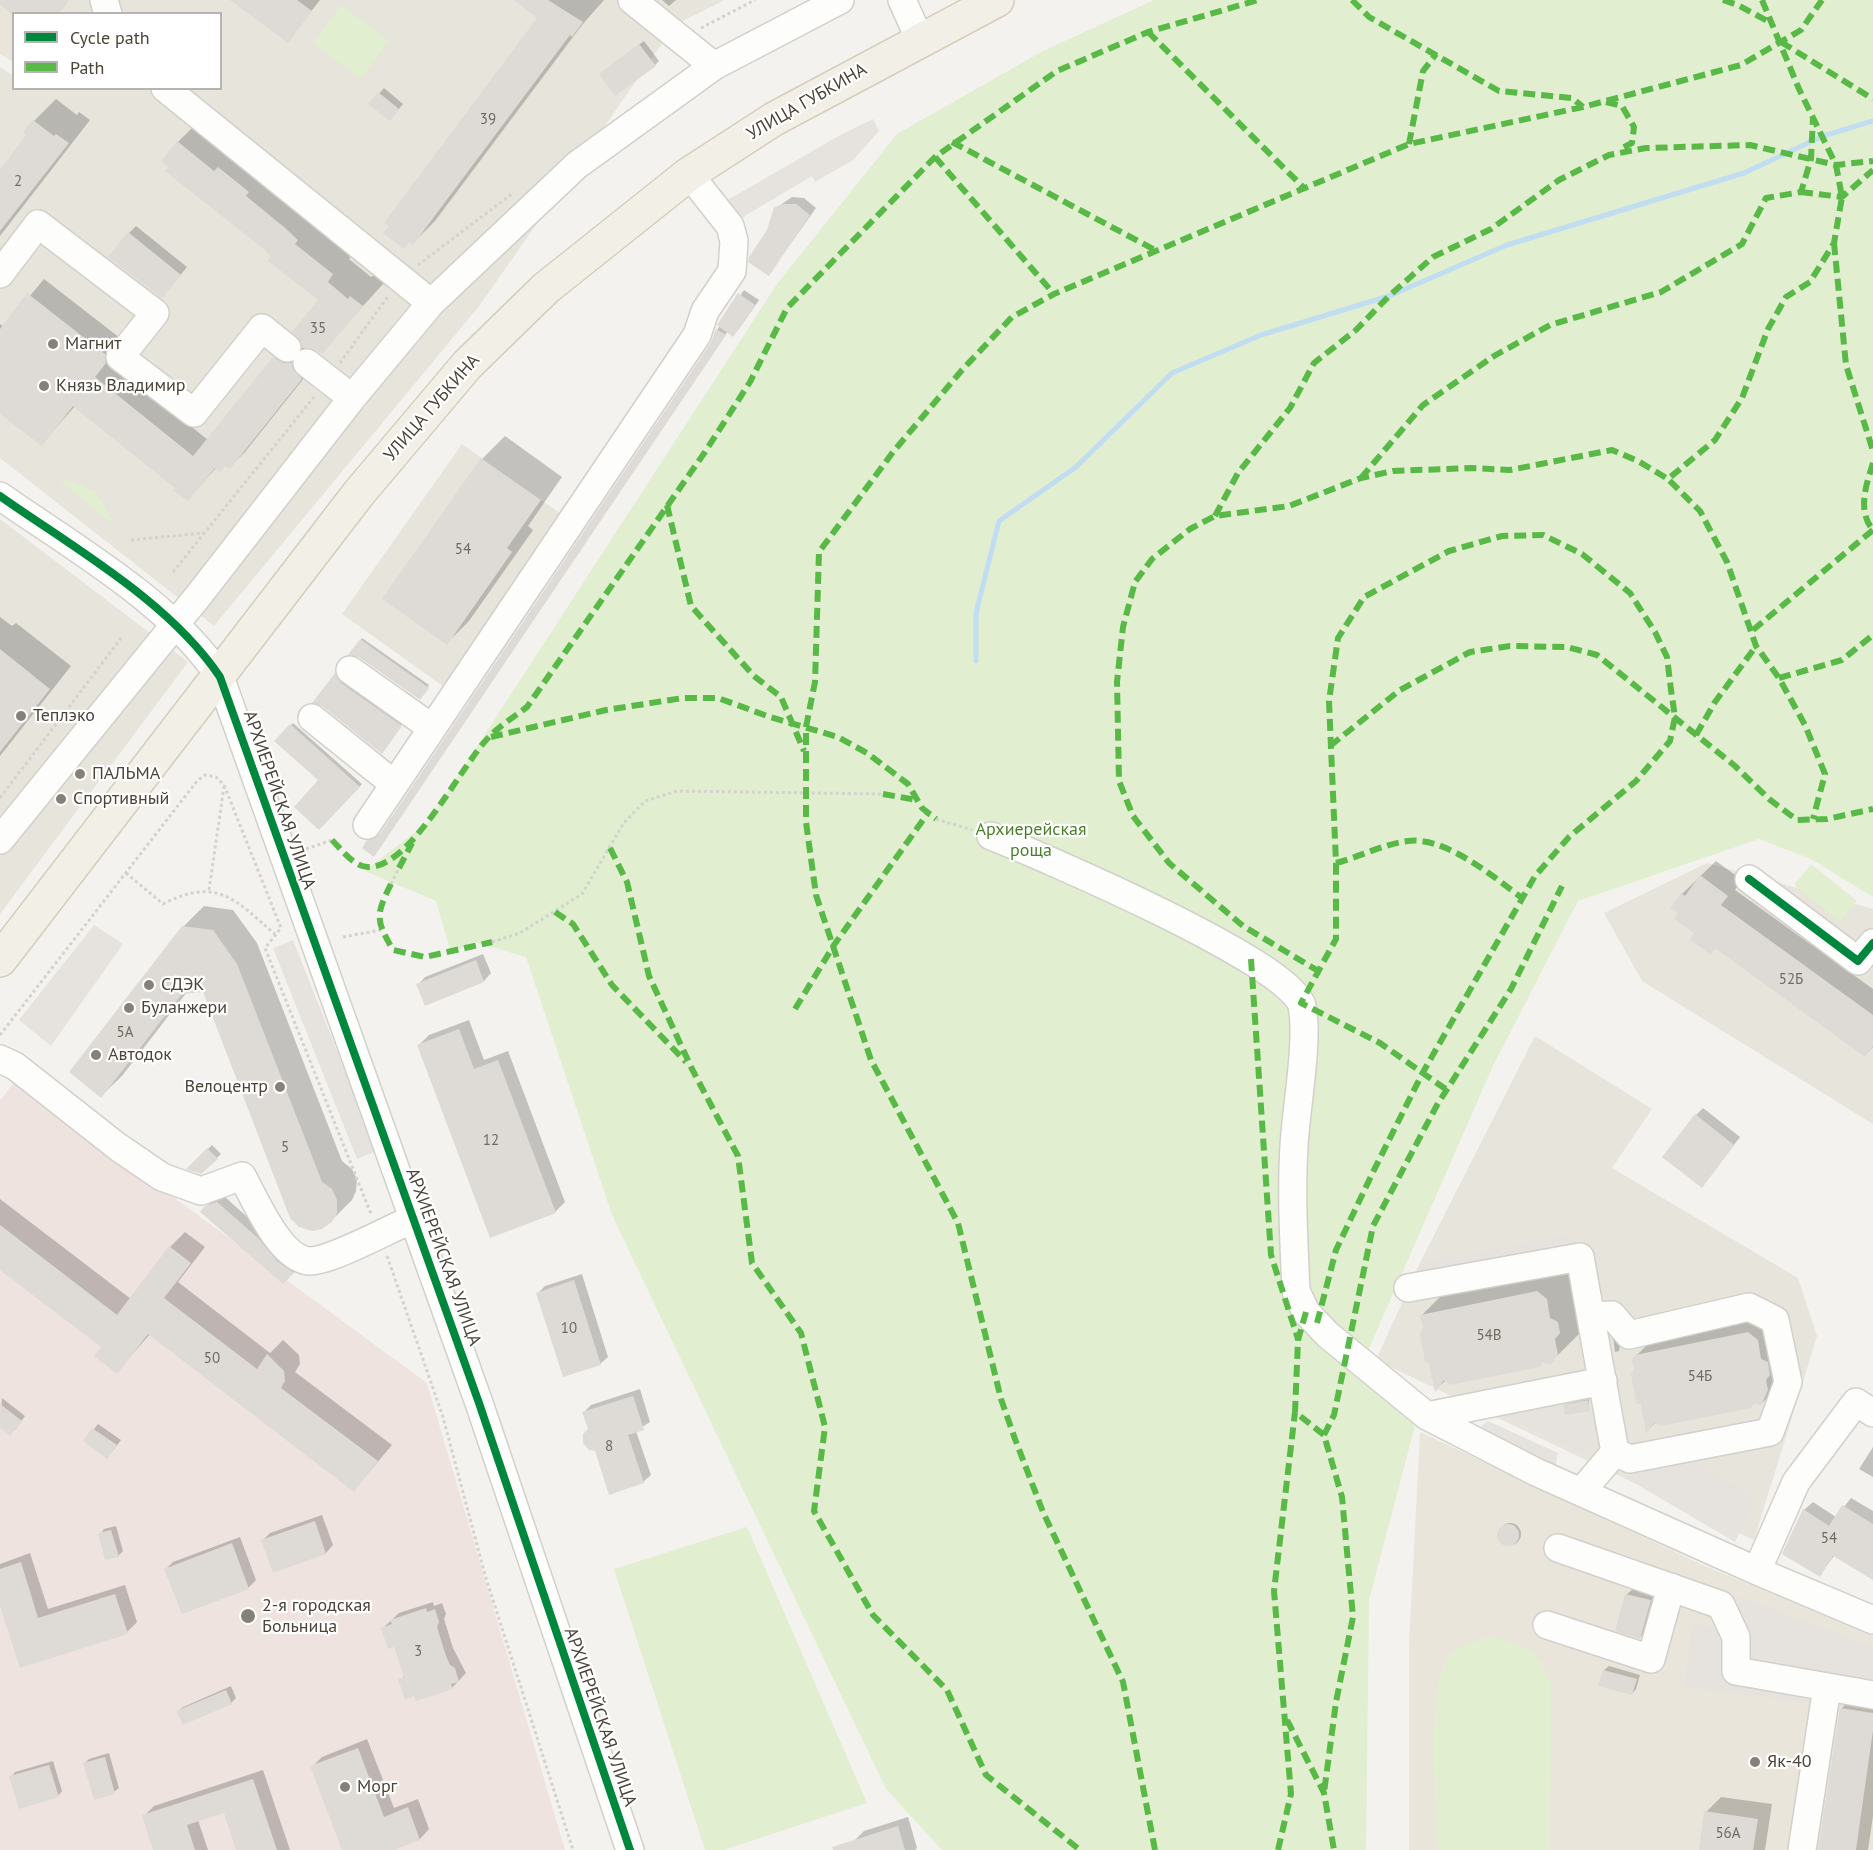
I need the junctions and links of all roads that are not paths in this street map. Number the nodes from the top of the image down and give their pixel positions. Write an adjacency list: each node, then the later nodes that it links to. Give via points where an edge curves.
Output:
1 (632, 0): 6 (street)
2 (840, 0): 6 (street)
3 (902, 0): 5 (street)
4 (997, 0): 5 (main road, УЛИЦА ГУБКИНА)
5 (920, 40): 8 (main road, УЛИЦА ГУБКИНА, via 774,118)
6 (714, 66): 10 (street, via 577,165)
7 (167, 90): 10 (street)
8 (689, 174): 15 (main road, УЛИЦА ГУБКИНА, via 546,288 467,365 359,493); 17 (street, via 730,226 734,240 732,271 705,311 697,335)
9 (0, 274): 11 (street, via 38,224 155,313 120,357 194,413 262,328)
10 (431, 303): 11 (street)
11 (352, 398): 13 (street)
12 (0, 496): 13 (street, АРХИЕРЕЙСКАЯ УЛИЦА)
13 (176, 624): 15 (street, АРХИЕРЕЙСКАЯ УЛИЦА, via 204,653); 21 (street)
14 (350, 670): 17 (street)
15 (220, 677): 24 (main road, УЛИЦА ГУБКИНА); 26 (street, АРХИЕРЕЙСКАЯ УЛИЦА)
16 (312, 718): 18 (street)
17 (432, 728): 18 (street)
18 (394, 784): 19 (street)
19 (367, 825)
20 (991, 836): 31 (street, via 1066,866 1251,960 1284,984 1301,1003 1304,1024 1294,1148 1296,1291 1306,1312 1328,1335)
21 (0, 840)
22 (1749, 879): 23 (street, via 1858,961)
23 (1873, 943)
24 (0, 960)
25 (0, 1059): 26 (street, via 15,1066 162,1177 201,1191 242,1176 273,1233 295,1256 310,1261 327,1257)
26 (413, 1219): 42 (street, АРХИЕРЕЙСКАЯ УЛИЦА)
27 (1408, 1288): 28 (street, via 1580,1257)
28 (1591, 1316): 29 (street); 32 (street, via 1612,1315 1629,1335 1749,1307 1775,1320 1788,1382 1770,1432 1630,1459)
29 (1603, 1381): 31 (street); 32 (street)
30 (1873, 1413): 35 (street, via 1856,1402 1796,1482)
31 (1427, 1416): 33 (street)
32 (1615, 1452): 33 (street)
33 (1581, 1492): 35 (street)
34 (1558, 1548): 36 (street)
35 (1748, 1567): 37 (street); 38 (street)
36 (1671, 1587): 37 (street); 39 (street, via 1651,1659)
37 (1721, 1605): 40 (street, via 1736,1637 1736,1671)
38 (1873, 1620)
39 (1547, 1625)
40 (1827, 1687): 41 (street); 43 (street)
41 (1873, 1695)
42 (630, 1850)
43 (1802, 1850)

